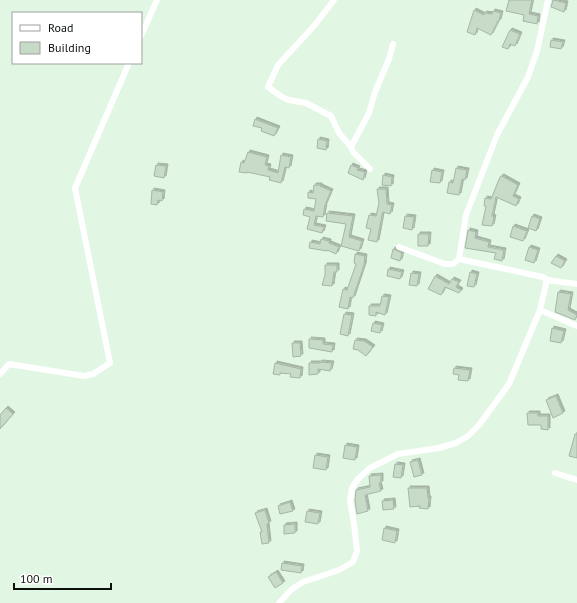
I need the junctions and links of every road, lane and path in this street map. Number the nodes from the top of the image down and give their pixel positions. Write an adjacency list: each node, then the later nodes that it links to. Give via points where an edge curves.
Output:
1 (156, 0): 4 (street)
2 (334, 0): 7 (street, via 278,65 268,87 282,97 306,103 331,116 339,133)
3 (548, 0): 10 (street, via 537,51 528,77 497,135 466,214)
4 (142, 34)
5 (392, 44): 7 (street, via 369,113)
6 (129, 64): 15 (street, via 75,188 110,363 93,374 84,376 9,364)
7 (351, 147): 8 (street)
8 (370, 169)
9 (399, 247): 10 (street, via 445,264 453,264)
10 (459, 259): 11 (street)
11 (547, 280): 12 (street); 13 (street)
12 (577, 284)
13 (540, 310): 14 (street); 18 (street, via 509,384 480,425 456,443 398,454 370,468 352,488 350,501 357,551 353,562 339,570 303,582)
14 (577, 326)
15 (0, 374)
16 (555, 473): 17 (street)
17 (577, 480)
18 (279, 603)

